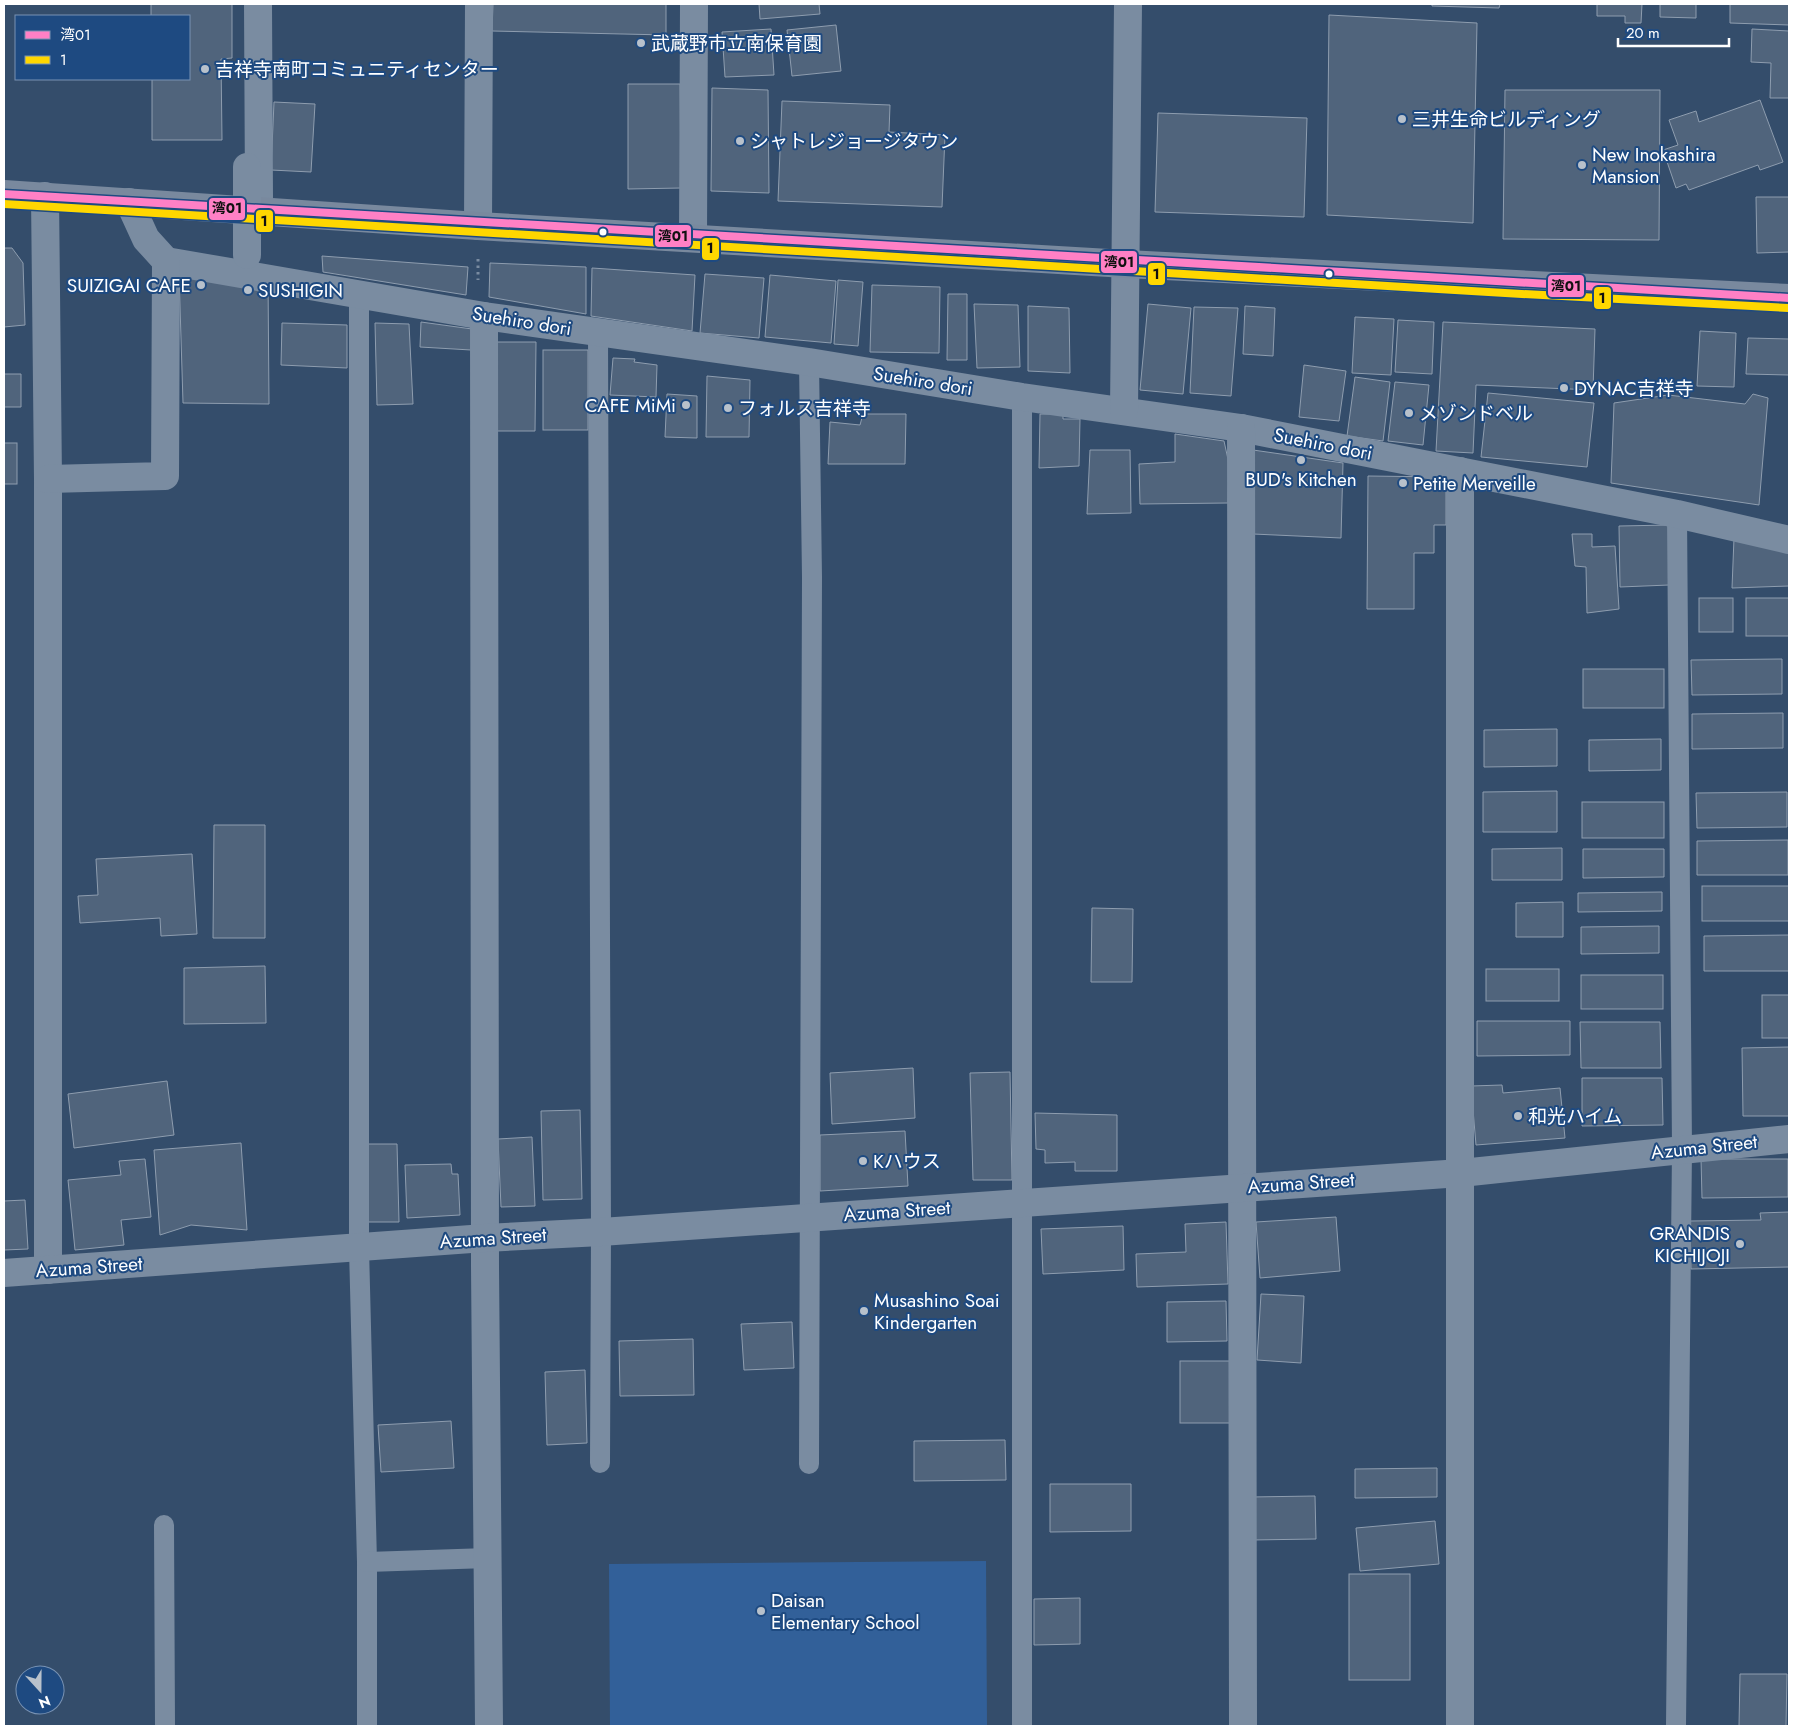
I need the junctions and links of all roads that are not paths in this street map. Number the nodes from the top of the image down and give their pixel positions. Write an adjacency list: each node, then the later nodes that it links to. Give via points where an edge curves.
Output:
1 (258, 4): 9 (street)
2 (479, 4): 10 (street)
3 (694, 4): 11 (street)
4 (1128, 4): 14 (street)
5 (247, 167): 12 (street, bridge)
6 (4, 194): 7 (main road)
7 (45, 196): 8 (main road); 24 (street)
8 (129, 202): 9 (main road); 13 (street, via 146,239)
9 (259, 212): 10 (main road)
10 (478, 226): 11 (main road)
11 (693, 238): 14 (main road)
12 (247, 255)
13 (166, 261): 15 (street, Suehiro dori); 24 (street, via 165,476)
14 (1126, 264): 16 (main road); 21 (street)
15 (359, 294): 17 (street, Suehiro dori); 35 (lane)
16 (1789, 298)
17 (481, 314): 18 (street, Suehiro dori); 34 (street)
18 (598, 333): 19 (street, Suehiro dori); 33 (lane)
19 (809, 362): 20 (street, Suehiro dori); 32 (lane, via 812,576)
20 (1022, 397): 21 (street, Suehiro dori); 31 (lane)
21 (1124, 411): 22 (street, Suehiro dori)
22 (1241, 428): 23 (street, Suehiro dori); 30 (street)
23 (1460, 471): 25 (street, Suehiro dori); 29 (street)
24 (48, 479): 36 (street)
25 (1677, 514): 26 (street, Suehiro dori); 28 (lane)
26 (1789, 540)
27 (1789, 1139): 28 (street, Azuma Street)
28 (1682, 1149): 29 (street, Azuma Street); 49 (lane)
29 (1461, 1173): 30 (street, Azuma Street); 48 (street)
30 (1244, 1187): 31 (street, Azuma Street); 47 (street)
31 (1022, 1202): 32 (street, Azuma Street); 46 (lane)
32 (810, 1218): 33 (street, Azuma Street); 39 (lane)
33 (602, 1232): 34 (street, Azuma Street); 38 (lane)
34 (485, 1238): 35 (street, Azuma Street); 41 (street)
35 (359, 1248): 36 (street, Azuma Street); 42 (lane)
36 (48, 1270): 37 (street, Azuma Street)
37 (4, 1273)
38 (600, 1463)
39 (808, 1464)
40 (164, 1525): 43 (lane)
41 (488, 1558): 42 (lane); 45 (street)
42 (367, 1562): 44 (lane)
43 (165, 1726)
44 (368, 1726)
45 (489, 1726)
46 (1022, 1726)
47 (1243, 1726)
48 (1460, 1726)
49 (1676, 1726)

